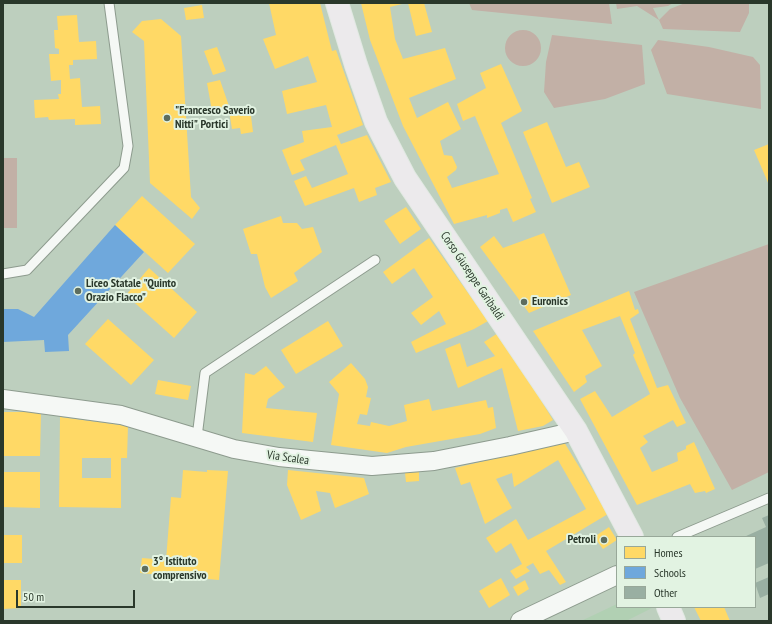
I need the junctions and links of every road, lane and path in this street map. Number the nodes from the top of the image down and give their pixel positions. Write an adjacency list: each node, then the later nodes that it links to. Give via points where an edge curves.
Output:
1 (108, 3): 4 (lane, via 128,146 124,168 27,270)
2 (338, 3): 6 (main road, Corso Giuseppe Garibaldi, via 376,122 405,178)
3 (375, 260): 7 (lane, via 205,373)
4 (3, 274)
5 (3, 399): 7 (street, Via Scalea, via 121,415)
6 (576, 431): 7 (street, Via Scalea, via 434,461 372,466 279,457 234,449); 9 (main road, Corso Giuseppe Garibaldi)
7 (197, 437)
8 (769, 498): 10 (lane)
9 (631, 536)
10 (679, 536)
11 (616, 575): 13 (street)
12 (668, 608): 14 (main road)
13 (520, 621)
14 (674, 621)

